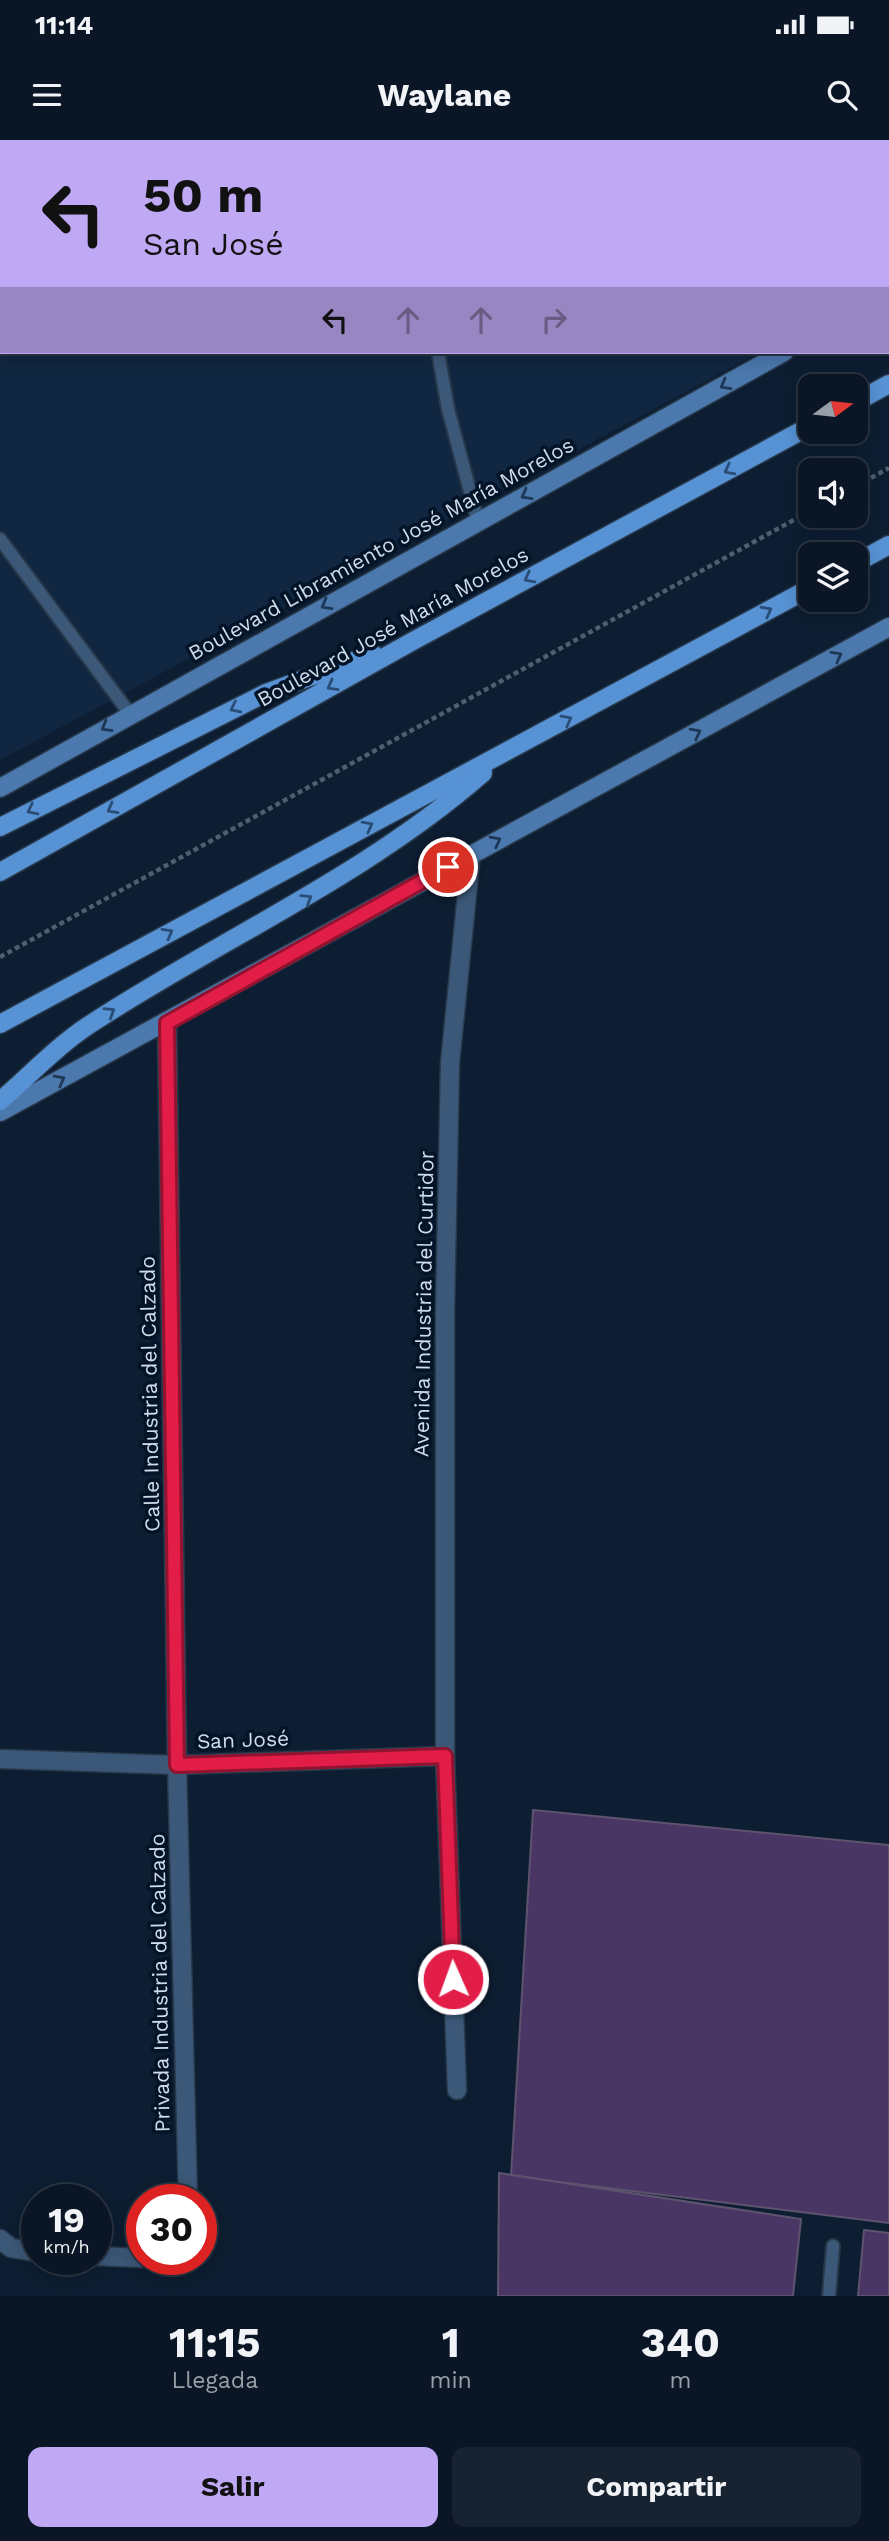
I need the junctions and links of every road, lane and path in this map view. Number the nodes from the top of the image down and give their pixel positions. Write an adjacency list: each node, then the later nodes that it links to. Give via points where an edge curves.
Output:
1 (438, 354): 9 (lane)
2 (780, 354): 9 (street, Boulevard Libramiento José María Morelos, one-way to 9)
3 (889, 384): 4 (main road)
4 (868, 395)
5 (798, 432): 15 (main road, Boulevard José María Morelos, one-way to 15)
6 (889, 468): 7 (path)
7 (868, 479)
8 (798, 518): 22 (path)
9 (478, 521): 16 (street, Boulevard Libramiento José María Morelos, one-way to 16)
10 (0, 539): 16 (lane)
11 (889, 545): 12 (main road)
12 (868, 556)
13 (798, 594): 17 (main road, one-way to 13)
14 (889, 627): 20 (street, one-way to 14)
15 (413, 641): 19 (main road, one-way to 19, via 266,693); 21 (main road, Boulevard José María Morelos, one-way to 21)
16 (130, 714): 18 (street, Boulevard Libramiento José María Morelos, one-way to 18)
17 (507, 752): 24 (main road, one-way to 17); 25 (main road, one-way to 17, via 86,1027 366,862 438,811)
18 (0, 788)
19 (0, 827)
20 (471, 854): 23 (street); 27 (street, Avenida Industria del Curtidor, via 450,1062)
21 (0, 872)
22 (0, 957)
23 (167, 1023): 26 (street, one-way to 23); 29 (street, Calle Industria del Calzado)
24 (0, 1024)
25 (0, 1101)
26 (0, 1112)
27 (445, 1756): 29 (street, San José); 30 (street, Avenida Industria del Curtidor)
28 (0, 1759): 29 (street, San José)
29 (177, 1765): 31 (street, Privada Industria del Calzado)
30 (457, 2090)
31 (188, 2184)
32 (0, 2239): 34 (street)
33 (833, 2246): 35 (lane)
34 (21, 2250)
35 (829, 2296)

